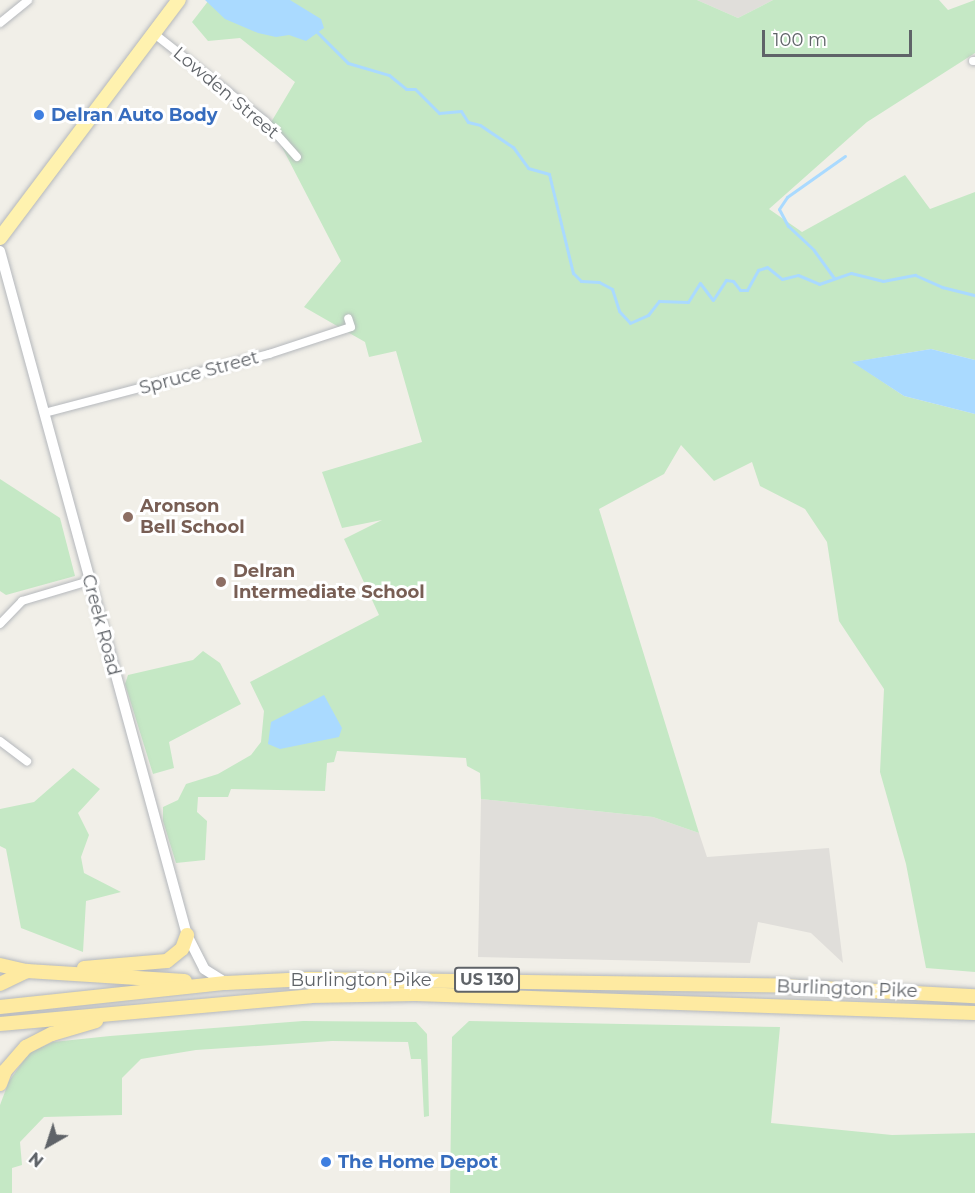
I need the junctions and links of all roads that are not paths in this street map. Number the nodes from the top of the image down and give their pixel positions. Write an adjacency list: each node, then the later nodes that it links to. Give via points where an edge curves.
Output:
1 (28, 0): 3 (street)
2 (179, 0): 4 (main road)
3 (0, 23)
4 (152, 33): 5 (street, Lowden Street, via 265,121); 6 (main road)
5 (297, 157)
6 (0, 238)
7 (0, 251): 9 (street, Creek Road)
8 (350, 322): 9 (street, Spruce Street, via 270,354)
9 (44, 413): 10 (street, Creek Road)
10 (89, 581): 12 (street, via 22,601); 16 (street, Creek Road)
11 (0, 605): 12 (street)
12 (9, 612): 13 (street)
13 (0, 624)
14 (0, 741): 15 (street)
15 (27, 760)
16 (187, 935): 19 (highway, via 182,949 167,961); 20 (street, Creek Road, via 204,969)
17 (0, 965): 18 (highway)
18 (27, 971): 19 (highway); 21 (highway)
19 (52, 971): 20 (highway)
20 (226, 983): 22 (highway, Burlington Pike / US 130, via 390,978 781,986); 24 (highway, Burlington Pike / US 130)
21 (0, 984)
22 (975, 996)
23 (165, 1006): 25 (highway, Burlington Pike / US 130, via 415,994); 26 (highway, Burlington Pike / US 130); 27 (highway, via 52,1034 26,1047 5,1071)
24 (0, 1007)
25 (975, 1013)
26 (0, 1024)
27 (0, 1084)

